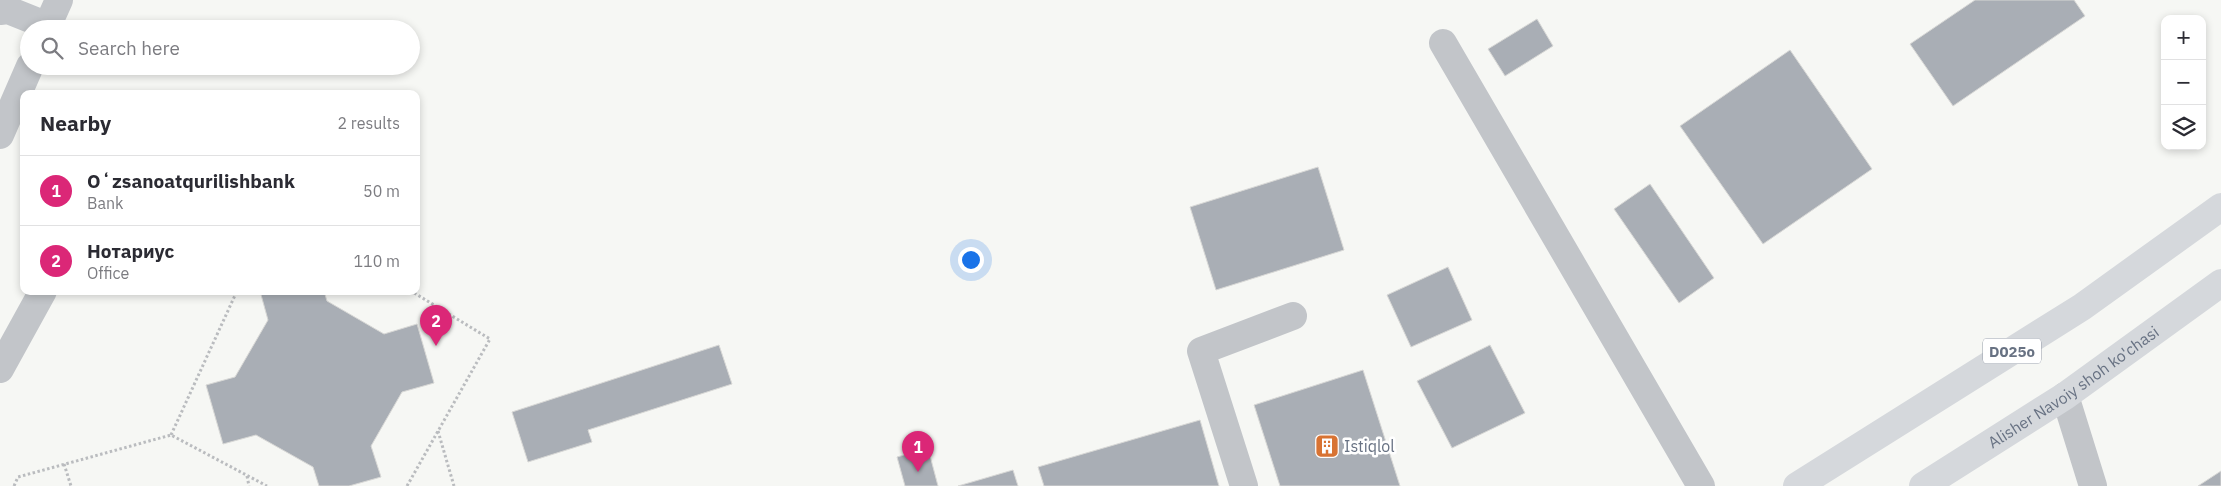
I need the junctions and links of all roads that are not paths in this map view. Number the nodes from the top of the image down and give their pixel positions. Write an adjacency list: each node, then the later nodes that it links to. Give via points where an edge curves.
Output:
1 (59, 0): 4 (street)
2 (0, 11): 3 (street, via 8,10)
3 (31, 20)
4 (50, 20)
5 (1444, 43): 15 (street)
6 (26, 75): 7 (street)
7 (0, 135)
8 (2221, 207): 16 (main road, D025o, via 2082,307)
9 (2221, 283): 13 (main road, Alisher Navoiy shoh ko'chasi)
10 (41, 295): 12 (street)
11 (1293, 316): 14 (street, via 1201,351)
12 (0, 369)
13 (2065, 396): 17 (main road, Alisher Navoiy shoh ko'chasi); 18 (street)
14 (1244, 486)
15 (1701, 486)
16 (1797, 486)
17 (1923, 486)
18 (2093, 486)

